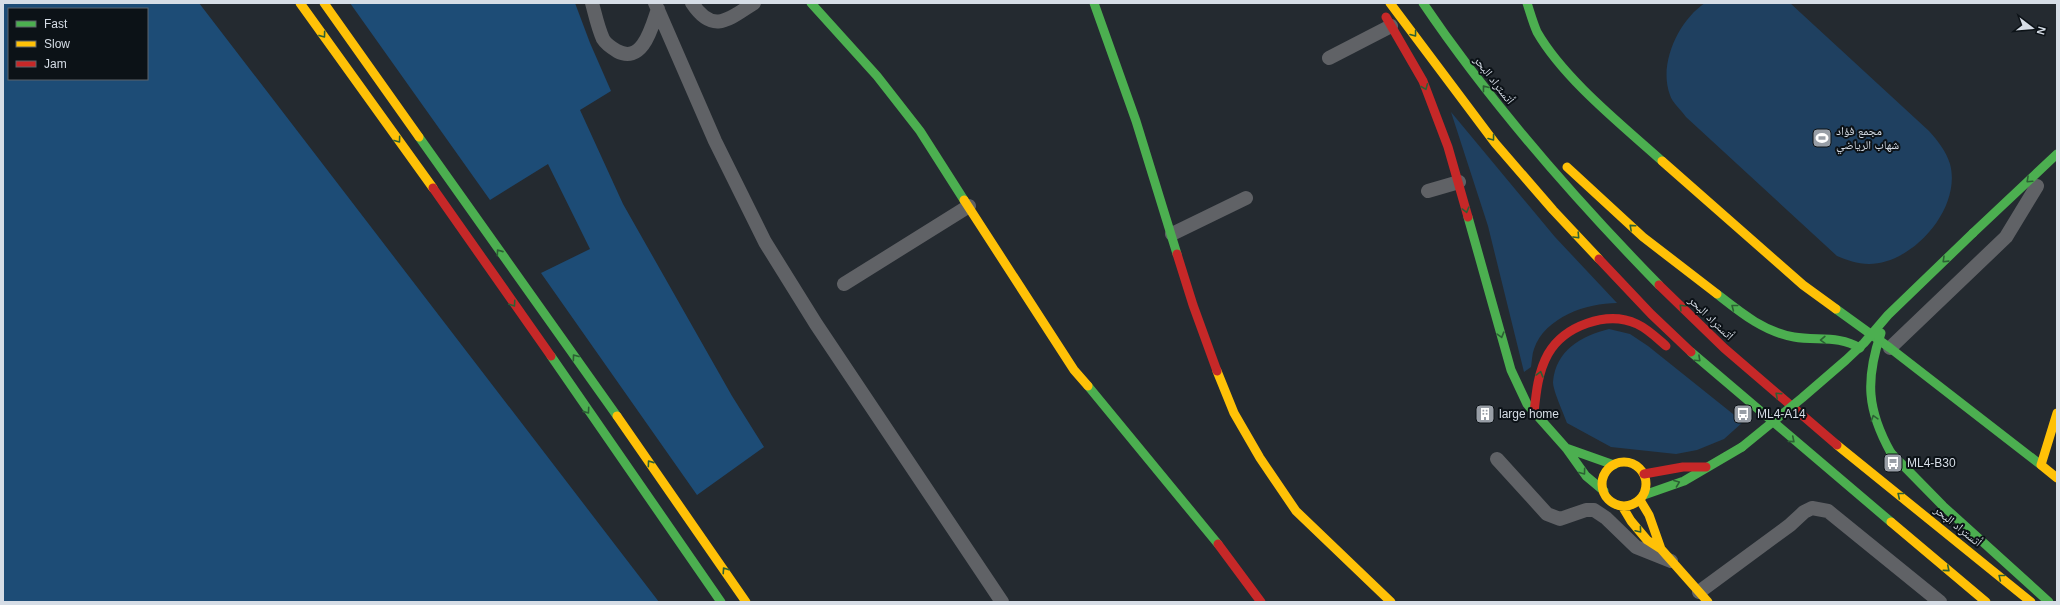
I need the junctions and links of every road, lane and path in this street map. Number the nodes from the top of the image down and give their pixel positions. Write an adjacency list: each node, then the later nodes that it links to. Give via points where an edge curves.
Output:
1 (300, 3): 47 (main road, one-way to 47, via 478,252)
2 (324, 3): 48 (main road, one-way to 2)
3 (592, 3): 12 (street, via 603,40 620,53 630,53 641,48 647,38)
4 (692, 3): 5 (street, via 708,21 720,23)
5 (754, 3)
6 (811, 3): 23 (main road, via 877,76 920,131)
7 (1094, 3): 24 (main road, via 1136,121)
8 (1380, 3): 13 (main road)
9 (1390, 3): 53 (main road, one-way to 53, via 1495,143 1553,210 1651,314 1726,389)
10 (1423, 3): 15 (main road, أتستراد البحر, one-way to 10)
11 (1527, 3): 30 (main road, via 1537,31 1559,62 1599,104 1803,285)
12 (657, 6): 49 (street, via 715,141 765,242 816,324)
13 (1391, 26): 14 (street); 19 (main road, one-way to 19, via 1423,81)
14 (1329, 58)
15 (1526, 141): 16 (main road); 54 (main road, أتستراد البحر, one-way to 15, via 1809,422 1724,348 1625,250)
16 (1550, 154)
17 (2057, 154): 29 (main road, one-way to 29, bridge, via 1888,315)
18 (1562, 162): 29 (main road, one-way to 18, via 1847,340 1807,340 1786,336 1748,318 1643,237)
19 (1459, 182): 21 (street); 32 (main road, one-way to 32, via 1511,370 1519,390)
20 (2040, 184): 25 (main road); 30 (street, via 2006,238)
21 (1428, 190)
22 (1246, 198): 24 (street)
23 (969, 206): 26 (street); 50 (main road, via 1074,370 1216,541)
24 (1172, 234): 51 (main road, via 1193,305 1215,365 1234,412 1260,458 1296,511)
25 (1961, 258)
26 (844, 284)
27 (1892, 325): 28 (main road)
28 (1881, 333): 29 (main road, bridge); 55 (main road, one-way to 28, bridge, via 1913,477 1891,453 1875,422 1869,394 1869,373)
29 (1862, 345): 38 (main road, bridge, via 1815,388 1742,447)
30 (1890, 348): 37 (main road)
31 (1675, 353): 32 (main road, one-way to 31, via 1543,365 1561,338 1580,326 1601,319 1636,323)
32 (1534, 413): 34 (main road)
33 (2057, 413): 37 (main road)
34 (1566, 448): 36 (main road); 41 (main road, one-way to 41, via 1586,476)
35 (1498, 459): 45 (street, via 1547,514 1560,519 1586,510 1594,510 1636,547)
36 (1614, 465): 39 (main road, via 1628,462); 41 (main road, via 1604,476)
37 (2040, 465): 40 (main road)
38 (1708, 467): 39 (main road, via 1683,467); 42 (main road, one-way to 38, via 1684,481)
39 (1644, 474): 42 (main road, via 1646,481)
40 (2057, 478)
41 (1604, 491): 43 (main road, via 1612,502)
42 (1642, 497): 43 (main road, via 1633,504); 44 (main road)
43 (1622, 506): 44 (main road, one-way to 44, via 1647,540)
44 (1661, 549): 45 (main road)
45 (1671, 561): 46 (main road)
46 (1704, 597): 52 (street, via 1804,512 1820,508 1828,511)
47 (721, 602)
48 (746, 602)
49 (1002, 602)
50 (1261, 602)
51 (1391, 602)
52 (1940, 602)
53 (1986, 602)
54 (2031, 602)
55 (2049, 602)

